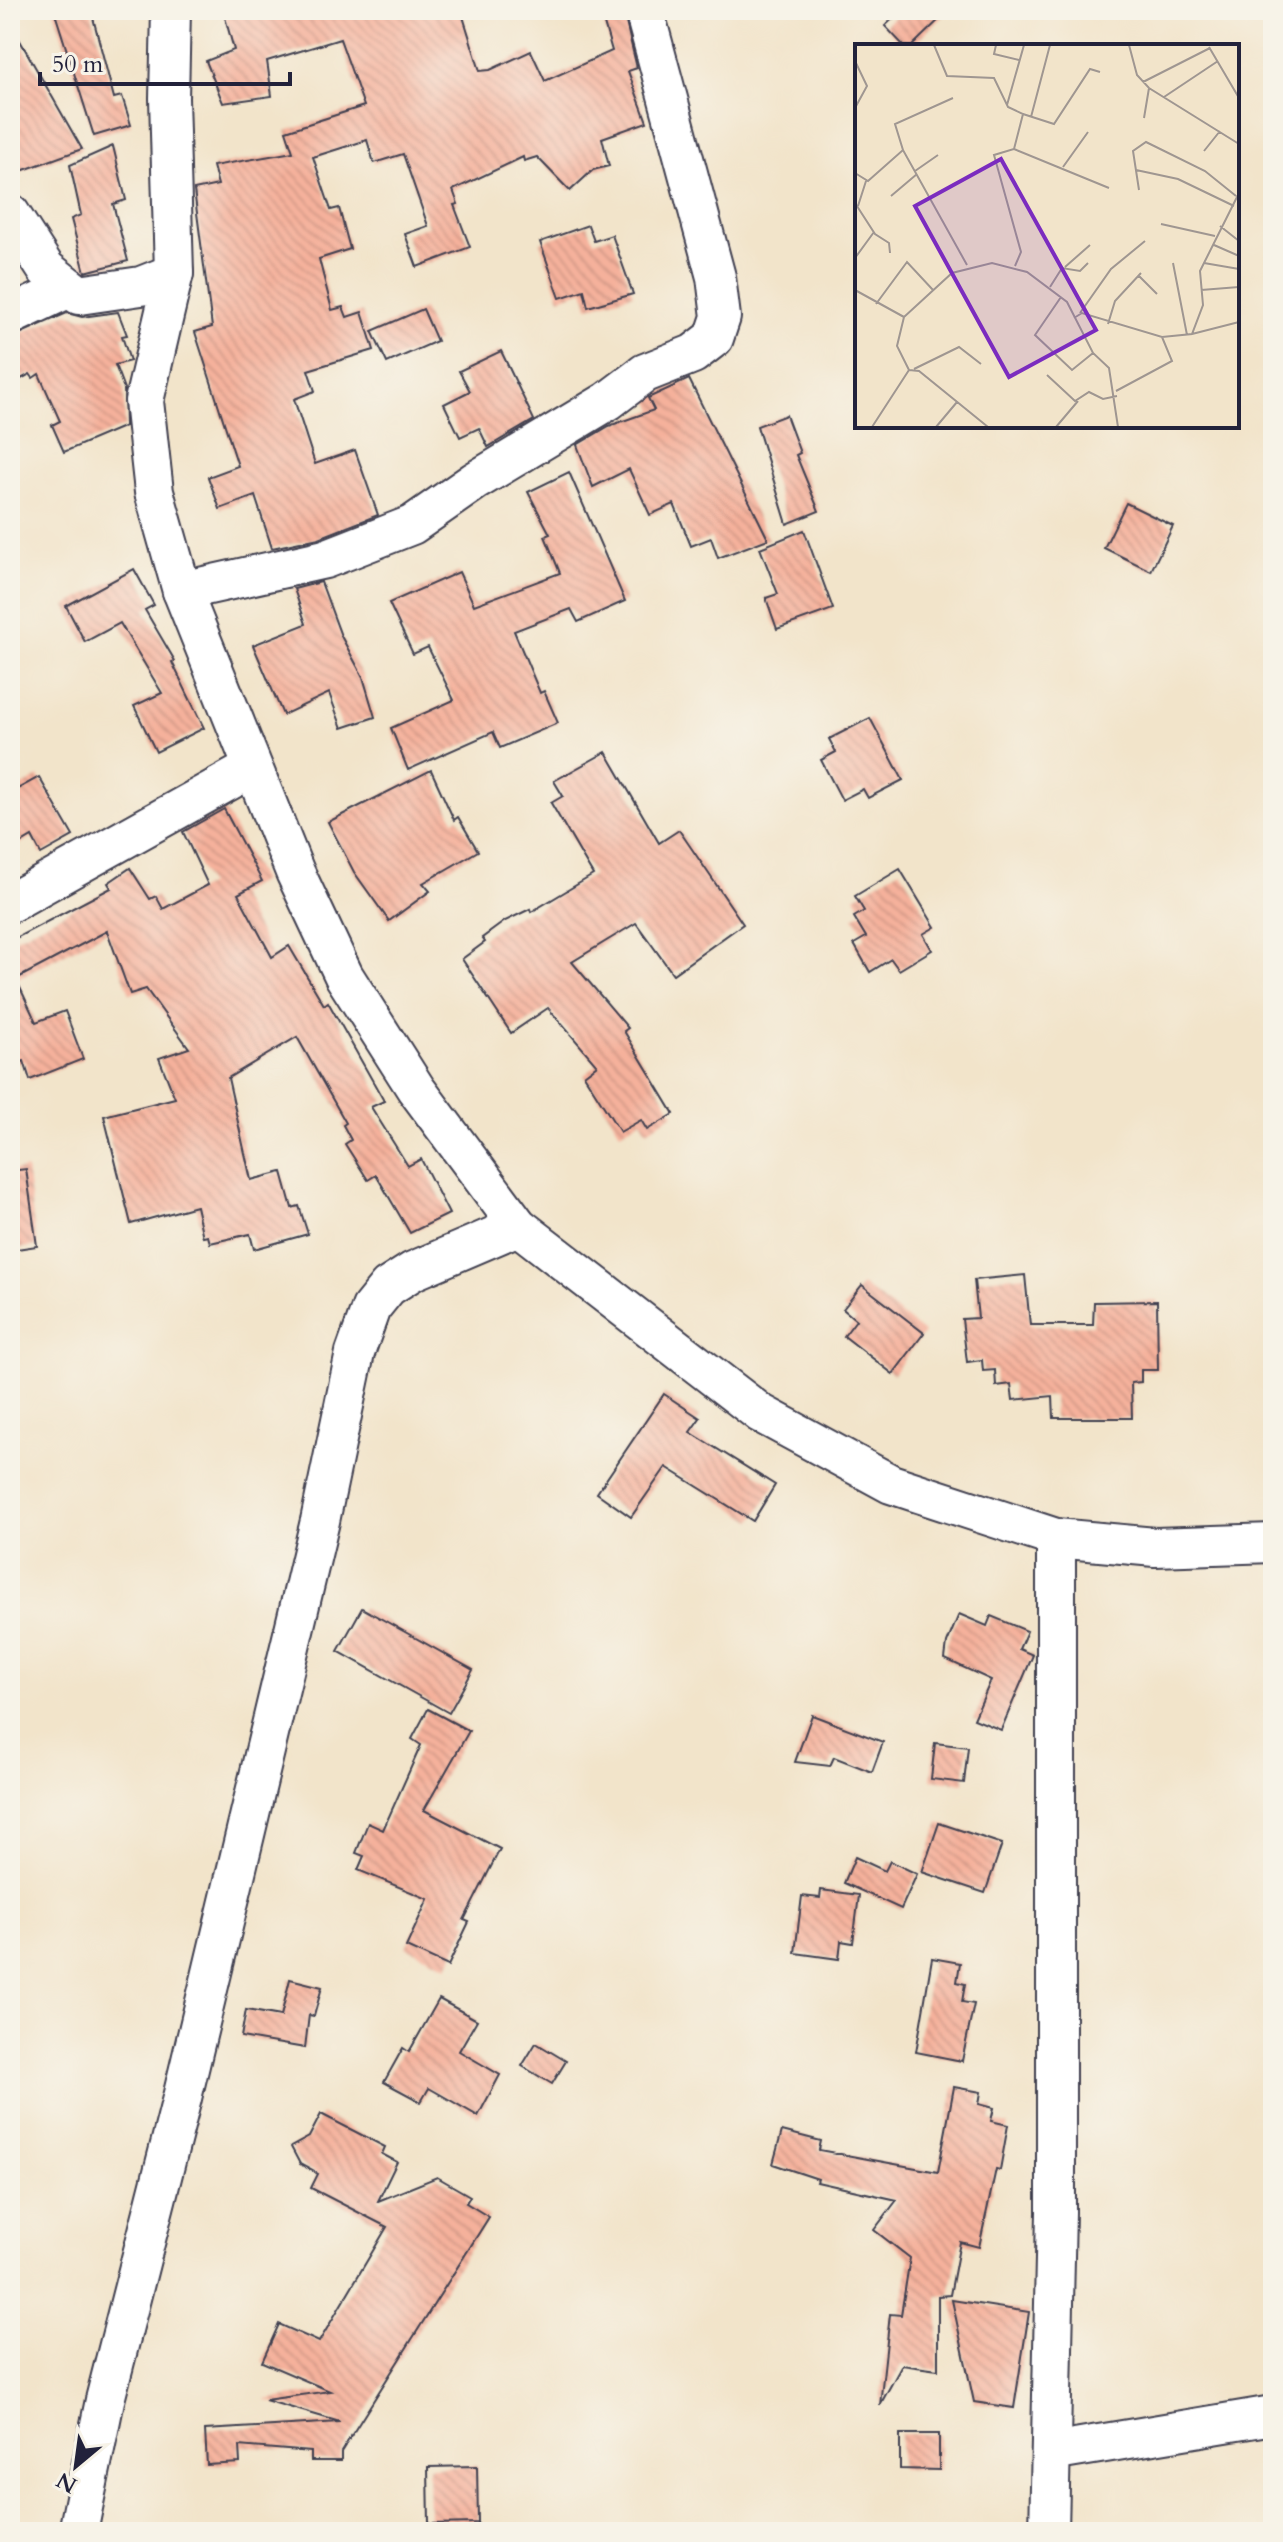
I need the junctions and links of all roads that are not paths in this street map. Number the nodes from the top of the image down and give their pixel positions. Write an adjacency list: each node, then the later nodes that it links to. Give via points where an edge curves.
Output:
1 (171, 10): 4 (street)
2 (644, 10): 7 (street, via 716,277 721,317 714,338 693,354 645,373 412,525 325,559)
3 (10, 213): 5 (street, via 46,269)
4 (174, 273): 5 (street, via 141,286 94,293 79,295); 7 (street, via 144,401 154,492)
5 (69, 288): 6 (street)
6 (10, 316)
7 (182, 591): 8 (street)
8 (252, 768): 9 (street); 10 (street, via 344,976 416,1089)
9 (10, 903)
10 (518, 1226): 11 (street, via 760,1413 891,1484); 15 (street, via 388,1287 371,1308 355,1353 320,1521 105,2400)
11 (1056, 1538): 12 (street, via 1155,1547); 14 (street)
12 (1273, 1543)
13 (1273, 2415): 14 (street)
14 (1051, 2452): 16 (street)
15 (78, 2532)
16 (1049, 2532)

